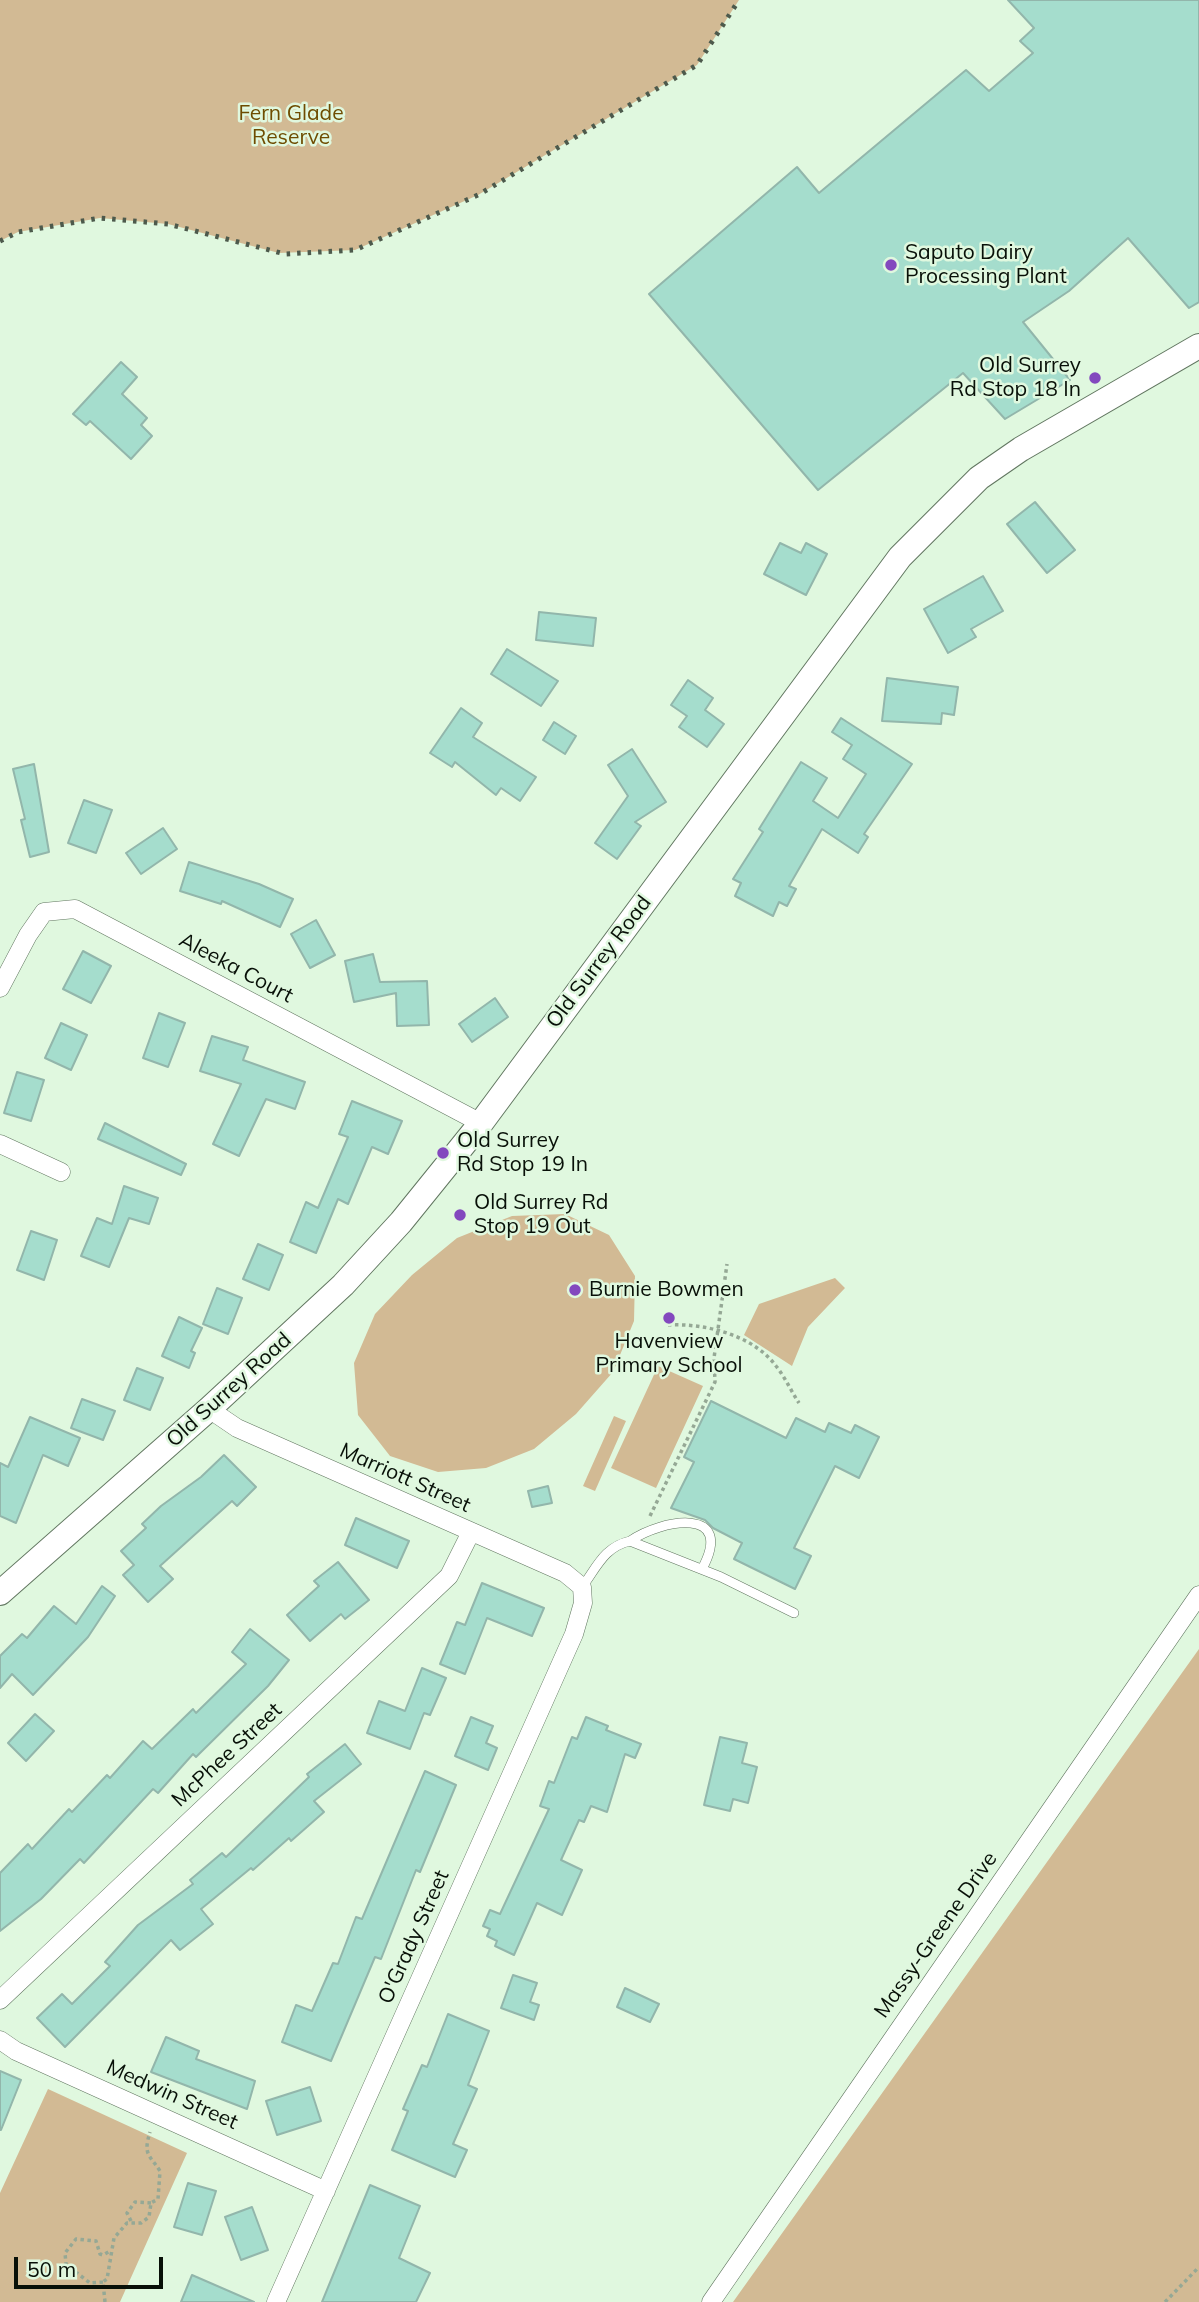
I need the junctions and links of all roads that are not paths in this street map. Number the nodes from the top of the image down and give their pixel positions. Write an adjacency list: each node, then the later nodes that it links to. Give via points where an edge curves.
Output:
1 (1199, 346): 3 (main road, Old Surrey Road, via 979,478 900,556)
2 (0, 988): 3 (street, Aleeka Court, via 44,912 75,909)
3 (481, 1123): 6 (main road, Old Surrey Road, via 343,1285)
4 (0, 1144): 5 (street)
5 (61, 1171)
6 (209, 1409): 7 (street, Marriott Street, via 237,1428); 11 (main road, Old Surrey Road)
7 (471, 1532): 10 (street, Marriott Street, via 565,1573); 14 (street, McPhee Street, via 449,1576)
8 (630, 1541): 9 (lane); 9 (lane, via 684,1520 699,1524 708,1532 710,1545); 10 (lane, via 605,1553)
9 (702, 1569): 13 (lane)
10 (582, 1587): 16 (street, O'Grady Street, via 583,1603 574,1634)
11 (0, 1593)
12 (1199, 1595): 18 (street, Massy-Greene Drive)
13 (794, 1613)
14 (0, 2000)
15 (0, 2040): 16 (street, Medwin Street)
16 (326, 2191): 17 (street, O'Grady Street)
17 (275, 2302)
18 (711, 2302)

